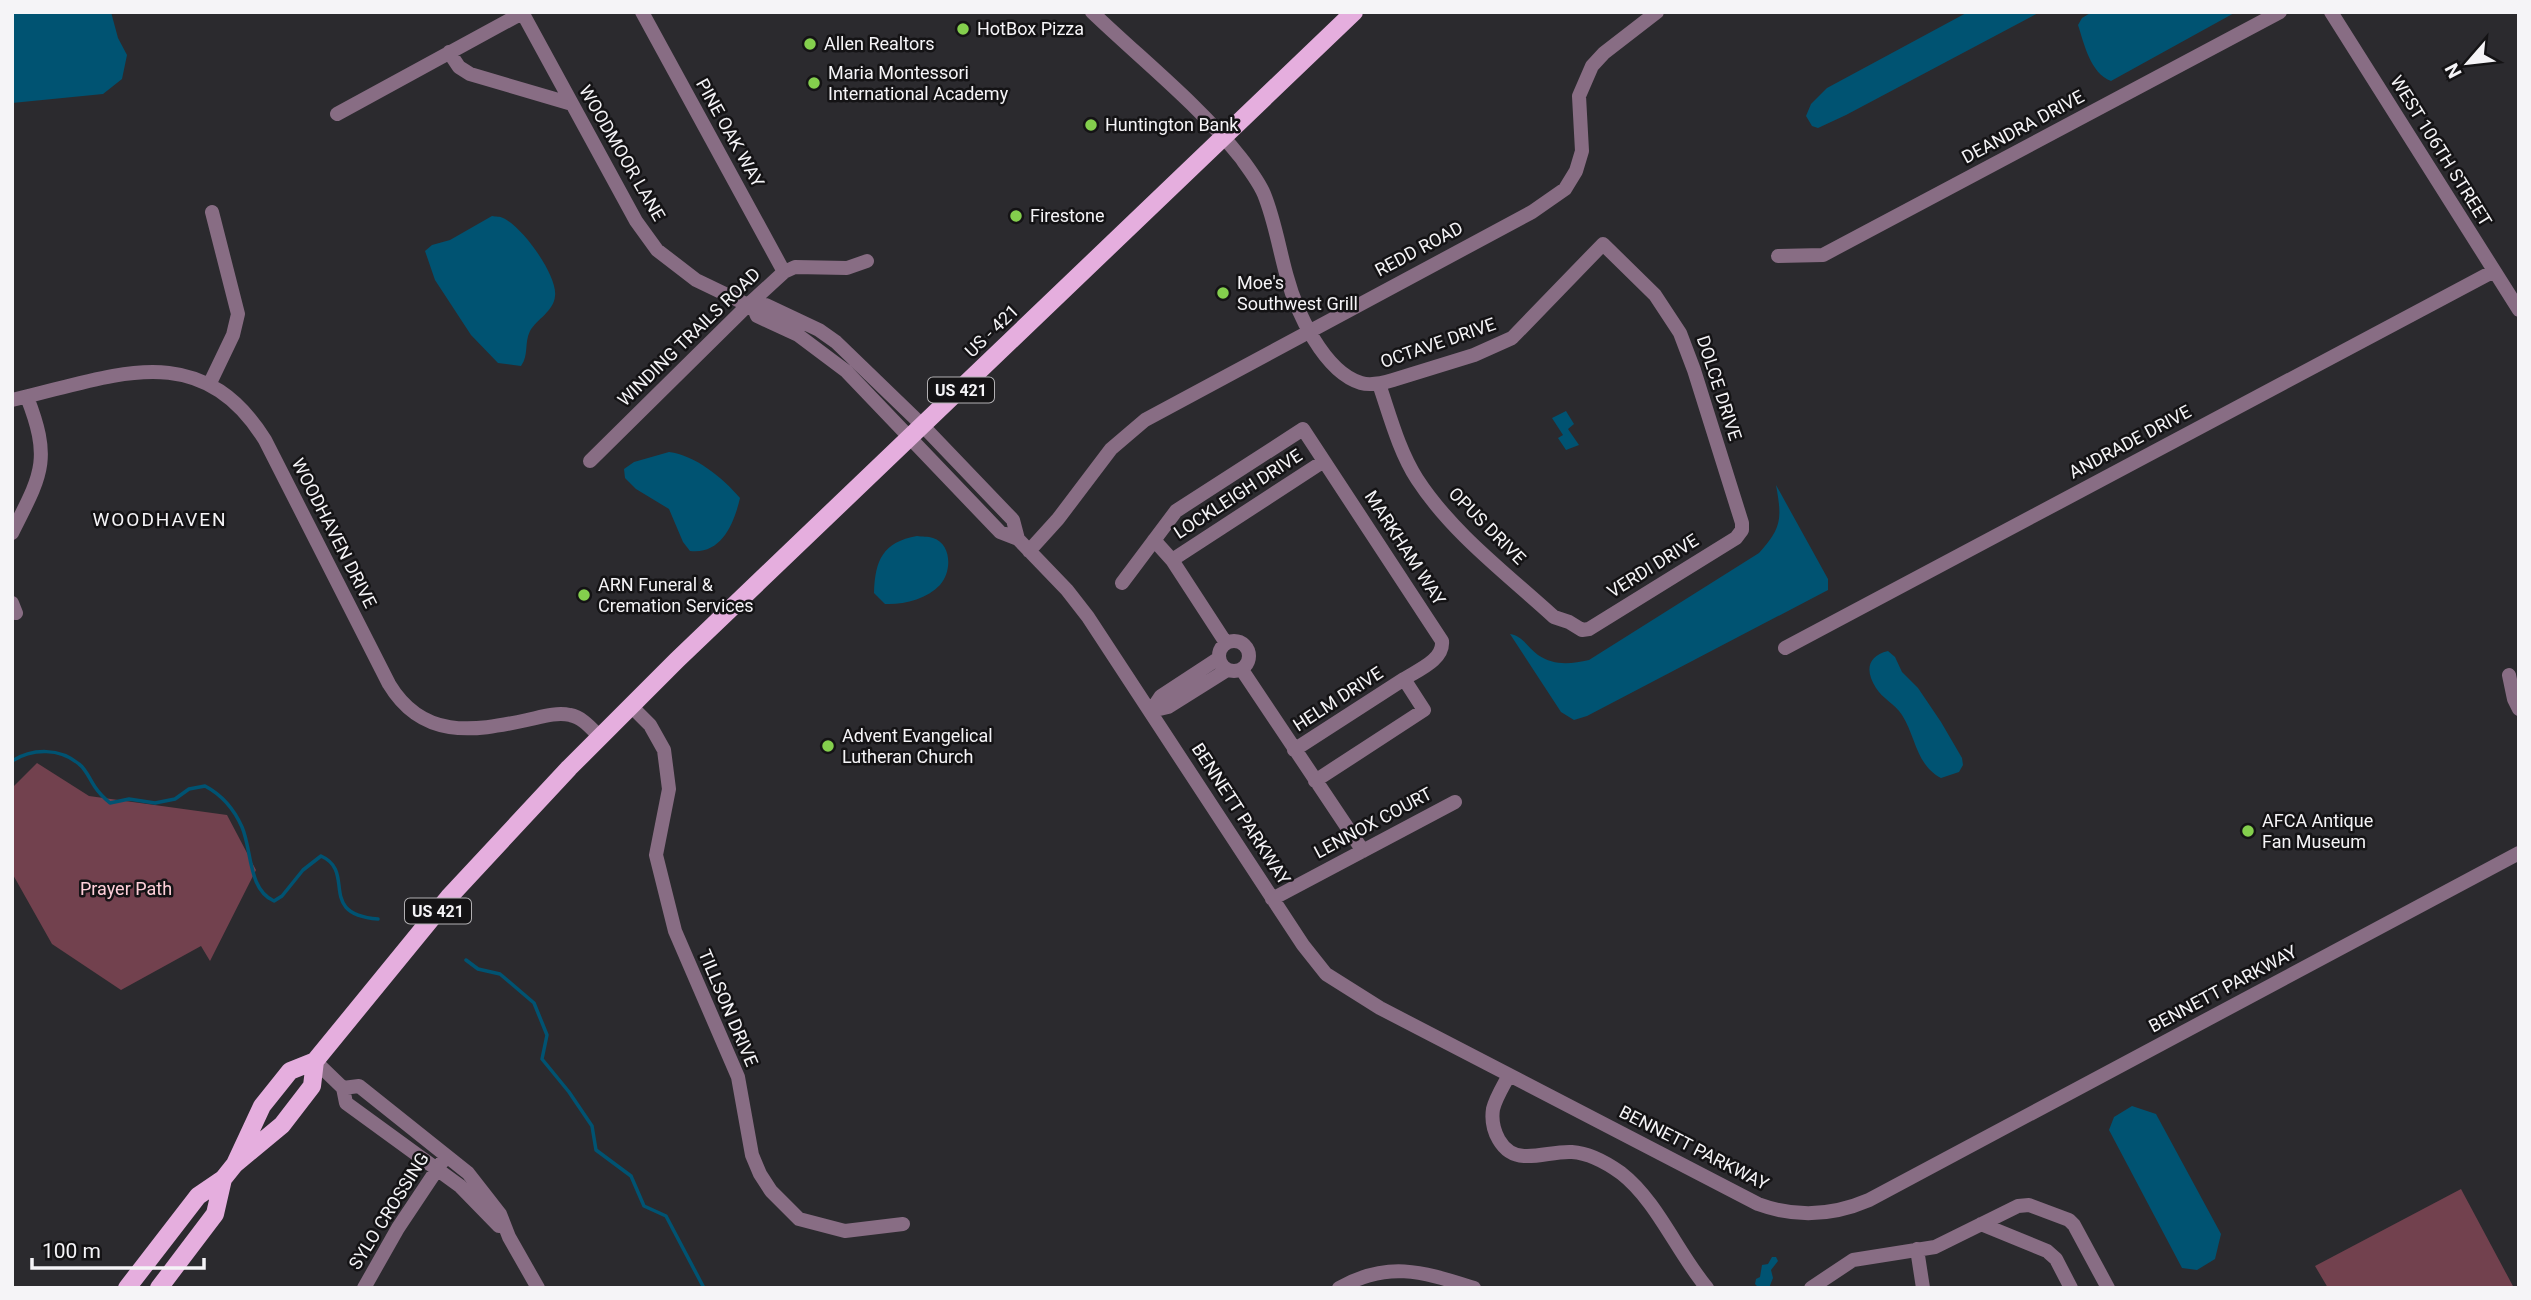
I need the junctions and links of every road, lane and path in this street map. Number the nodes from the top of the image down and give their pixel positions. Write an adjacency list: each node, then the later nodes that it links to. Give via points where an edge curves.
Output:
1 (523, 12): 8 (street); 9 (street, WOODMOOR LANE)
2 (642, 12): 17 (street, PINE OAK WAY)
3 (1092, 12): 11 (street, OCTAVE DRIVE)
4 (1354, 12): 11 (main road, US - 421 / US 421)
5 (1657, 12): 20 (street, REDD ROAD, via 1592,66 1579,96 1582,151 1564,189 1532,212)
6 (2280, 12): 14 (street, DEANDRA DRIVE, via 1823,255)
7 (2331, 12): 16 (street, WEST 106TH STREET)
8 (449, 52): 9 (street, via 470,74); 10 (street)
9 (572, 104): 18 (street, WOODMOOR LANE, via 636,221 657,250 696,280)
10 (337, 114)
11 (1224, 138): 20 (street, OCTAVE DRIVE, via 1263,191 1287,278); 25 (main road, US - 421 / US 421)
12 (212, 212): 21 (street, via 238,314)
13 (1603, 244): 22 (street, OCTAVE DRIVE, via 1512,338 1474,355); 28 (street, DOLCE DRIVE, via 1655,295 1680,333)
14 (1778, 256)
15 (867, 261): 17 (street, WINDING TRAILS ROAD, via 847,268 795,267)
16 (2494, 271): 19 (street, WEST 106TH STREET); 36 (street, ANDRADE DRIVE)
17 (784, 272): 18 (street, WINDING TRAILS ROAD)
18 (751, 305): 25 (street, WOODMOOR LANE, via 757,316 798,335 838,365 893,418); 26 (street, WINDING TRAILS ROAD)
19 (2519, 310)
20 (1310, 331): 22 (street, OCTAVE DRIVE, via 1331,363 1346,375 1362,383); 31 (street, REDD ROAD, via 1131,430)
21 (210, 383): 23 (street, WOODHAVEN DRIVE, via 180,374 141,372); 44 (street, WOODHAVEN DRIVE, via 236,404 265,440 389,684 405,706 431,722 458,730 568,714 583,720)
22 (1379, 384): 34 (street, OPUS DRIVE, via 1416,478 1447,518 1554,617)
23 (19, 399): 29 (street, via 40,443 41,468)
24 (1303, 429): 27 (street, MARKHAM WAY); 30 (street, LOCKLEIGH DRIVE, via 1176,511)
25 (916, 432): 31 (street, BENNETT PARKWAY, via 1000,531 1018,539); 41 (main road, US - 421 / US 421)
26 (590, 461)
27 (1324, 461): 32 (street, LOCKLEIGH DRIVE); 40 (street, MARKHAM WAY, via 1442,641 1439,655)
28 (1742, 530): 34 (street, VERDI DRIVE, via 1736,538)
29 (12, 533)
30 (1154, 540): 32 (street); 33 (street, LOCKLEIGH DRIVE)
31 (1029, 551): 43 (street, BENNETT PARKWAY, via 1088,617)
32 (1172, 560): 35 (street)
33 (1122, 583)
34 (1582, 630)
35 (1226, 643): 37 (street); 38 (street, via 1240,642 1247,648 1250,658)
36 (1784, 648)
37 (1219, 658): 38 (street, via 1221,665); 43 (street, via 1161,696)
38 (1235, 670): 43 (street, via 1168,707); 45 (street)
39 (2509, 675): 42 (street)
40 (1404, 679): 45 (street, HELM DRIVE); 46 (street, HELM DRIVE, via 1424,710)
41 (631, 706): 44 (main road, US - 421 / US 421); 59 (street, TILLSON DRIVE, via 650,725 664,750 669,789 656,855 675,931 738,1077 752,1155 760,1174 799,1219 845,1230)
42 (2519, 709)
43 (1151, 711): 50 (street, BENNETT PARKWAY)
44 (600, 737): 51 (main road, US - 421 / US 421, via 449,897)
45 (1294, 750): 46 (street)
46 (1315, 781): 48 (street)
47 (1455, 802): 48 (street, LENNOX COURT)
48 (1363, 851): 50 (street, LENNOX COURT)
49 (2519, 853): 52 (street, BENNETT PARKWAY, via 1869,1200 1838,1211 1802,1214 1758,1204)
50 (1272, 898): 52 (street, BENNETT PARKWAY, via 1326,974)
51 (315, 1061): 53 (street); 55 (main road, US 421, via 312,1086 282,1125); 55 (main road, US 421, via 290,1071 262,1106)
52 (1509, 1075): 70 (street, via 1494,1106 1492,1123 1504,1148 1522,1156 1573,1152 1619,1171 1635,1185)
53 (344, 1088): 54 (street, via 359,1086); 56 (street, via 346,1103)
54 (447, 1155): 56 (street, SYLO CROSSING); 61 (street, via 486,1194)
55 (235, 1164): 57 (main road, US 421)
56 (437, 1169): 61 (street, via 468,1193); 66 (street, SYLO CROSSING)
57 (223, 1179): 58 (main road, US 421); 65 (main road, via 215,1214)
58 (198, 1196): 63 (main road, via 174,1208); 64 (main road, US 421)
59 (903, 1224)
60 (1981, 1224): 62 (street, via 1935,1247); 73 (street, via 2047,1251); 74 (street, via 2029,1205 2069,1220)
61 (509, 1237): 67 (street)
62 (1917, 1249): 71 (street, via 1853,1260); 72 (street)
63 (113, 1288)
64 (127, 1288)
65 (159, 1288)
66 (364, 1288)
67 (538, 1288)
68 (1339, 1288): 69 (street, via 1364,1276 1397,1270 1432,1274)
69 (1474, 1288)
70 (1707, 1288)
71 (1811, 1288)
72 (1923, 1288)
73 (2071, 1288)
74 (2108, 1288)

